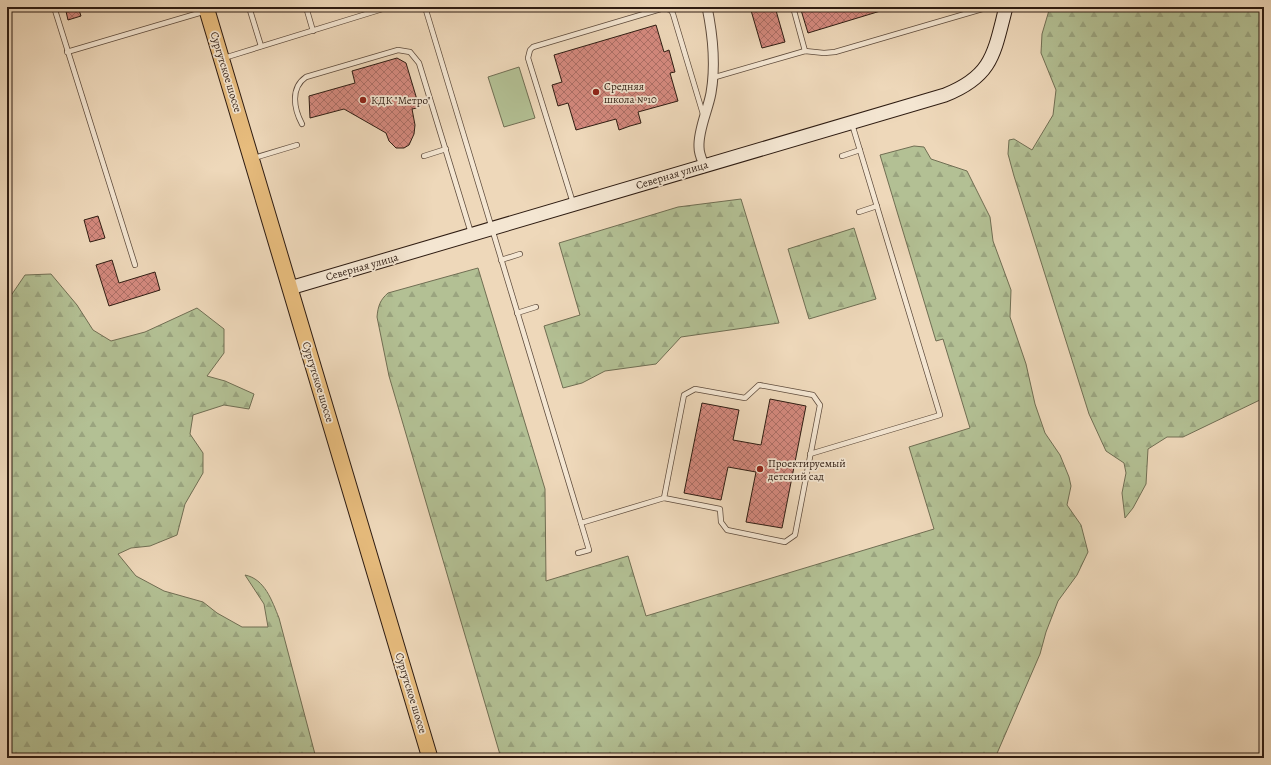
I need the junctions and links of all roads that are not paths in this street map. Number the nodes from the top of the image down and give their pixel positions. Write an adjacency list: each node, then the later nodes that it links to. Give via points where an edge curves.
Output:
1 (54, 7): 13 (lane)
2 (249, 7): 12 (lane)
3 (306, 7): 11 (lane)
4 (389, 7): 11 (lane)
5 (425, 7): 30 (lane)
6 (707, 7): 16 (street, via 713,38)
7 (793, 7): 14 (lane)
8 (989, 7): 14 (lane, via 835,52)
9 (1006, 7): 18 (street, Северная улица, via 991,57 983,72 972,82 945,95)
10 (207, 9): 13 (lane); 15 (main road, Сургутское шоссе)
11 (313, 31): 12 (lane)
12 (261, 46): 15 (lane)
13 (67, 52): 34 (lane)
14 (805, 52): 16 (lane)
15 (222, 58): 25 (main road, Сургутское шоссе)
16 (712, 78): 17 (street)
17 (705, 119): 26 (street, via 699,143); 27 (lane, via 673,14 668,9 664,8 533,47 528,58)
18 (852, 122): 22 (lane); 26 (street, Северная улица)
19 (302, 124): 21 (lane, via 295,96 301,81 405,50 415,56 419,63)
20 (297, 145): 25 (lane)
21 (446, 149): 23 (lane); 31 (lane)
22 (860, 150): 24 (lane); 28 (lane)
23 (424, 156)
24 (842, 156)
25 (252, 158): 35 (main road, Сургутское шоссе)
26 (704, 165): 27 (street, Северная улица)
27 (573, 204): 30 (street, Северная улица)
28 (877, 206): 29 (lane); 38 (lane, via 940,415)
29 (858, 212)
30 (492, 229): 31 (street, Северная улица); 33 (lane)
31 (471, 235): 35 (street, Северная улица)
32 (520, 254): 33 (lane)
33 (501, 260): 37 (lane)
34 (135, 265)
35 (290, 288): 42 (main road, Сургутское шоссе)
36 (536, 308): 37 (lane)
37 (517, 313): 40 (lane)
38 (810, 454): 39 (lane, via 795,535 785,542 727,530 721,522 720,509); 39 (lane, via 820,405 813,395 759,384 745,398 695,389 684,396)
39 (664, 498): 40 (lane)
40 (581, 523): 41 (lane, via 589,550)
41 (578, 553)
42 (430, 758)

